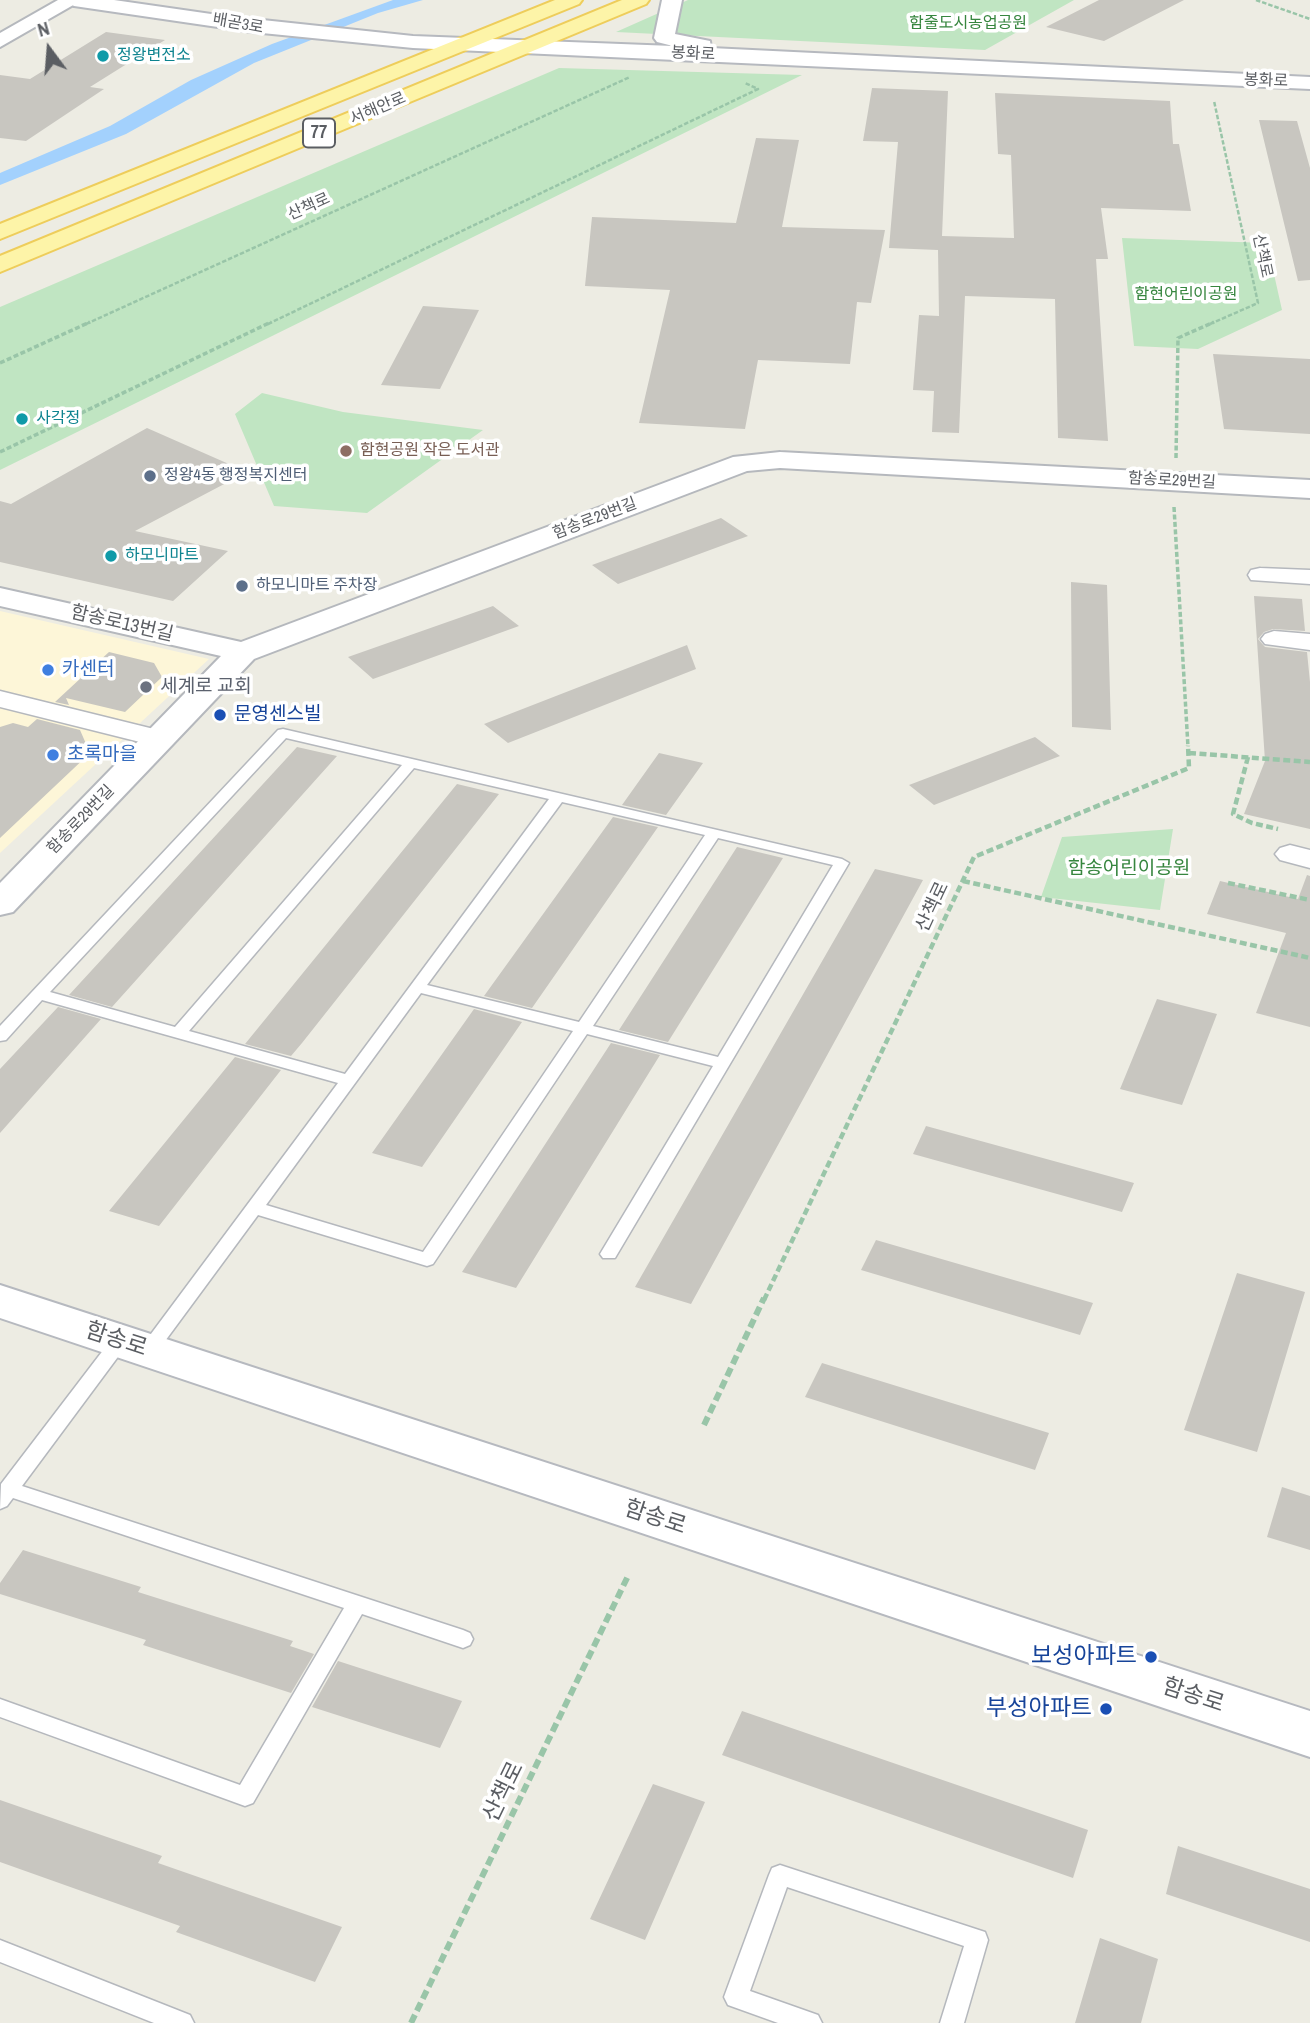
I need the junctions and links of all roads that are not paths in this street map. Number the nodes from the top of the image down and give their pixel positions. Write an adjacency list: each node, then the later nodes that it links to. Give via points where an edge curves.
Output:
1 (73, 0): 5 (main road, 배곧3로); 6 (main road)
2 (572, 0): 7 (main road, 서해안로 / 77)
3 (639, 0): 8 (main road, 서해안로 / 77)
4 (671, 0): 9 (main road, 봉화로, via 664,38 677,43)
5 (229, 21): 7 (main road); 10 (main road, 배곧3로, via 372,54 386,65)
6 (0, 41)
7 (458, 45): 8 (main road, 봉화로); 10 (main road, 서해안로 / 77)
8 (531, 45): 9 (main road, 봉화로); 13 (main road, 서해안로 / 77)
9 (928, 65): 11 (main road, 봉화로)
10 (384, 75): 12 (main road, 서해안로 / 77)
11 (1310, 83)
12 (0, 232)
13 (0, 265)
14 (1310, 489): 20 (main road, 함송로29번길, via 780,460 743,463)
15 (1260, 575): 16 (street)
16 (1310, 578)
17 (0, 597): 20 (main road, 함송로13번길)
18 (1274, 639): 19 (street)
19 (1310, 642)
20 (243, 652): 22 (main road, 함송로29번길)
21 (0, 699): 22 (street)
22 (160, 739): 26 (main road, 함송로29번길)
23 (411, 762): 24 (lane); 28 (lane, via 283,733); 30 (lane)
24 (558, 797): 25 (lane); 27 (lane)
25 (714, 833): 29 (lane); 32 (lane, via 842,863)
26 (0, 904)
27 (417, 986): 29 (lane); 33 (lane)
28 (38, 994): 30 (lane); 31 (lane)
29 (583, 1028): 32 (lane); 34 (lane, via 427,1260)
30 (178, 1033): 33 (lane)
31 (0, 1036)
32 (722, 1063): 35 (lane)
33 (348, 1080): 34 (lane)
34 (253, 1207): 37 (lane)
35 (608, 1254)
36 (0, 1301): 37 (main road, 함송로)
37 (134, 1346): 38 (lane); 42 (main road, 함송로)
38 (4, 1495): 39 (lane)
39 (357, 1604): 40 (lane); 41 (lane, via 245,1796)
40 (463, 1639)
41 (0, 1708)
42 (1310, 1734)
43 (0, 1951): 44 (lane)
44 (182, 2023)
45 (810, 2023): 46 (lane, via 736,1997 780,1875 977,1940)
46 (952, 2023)

